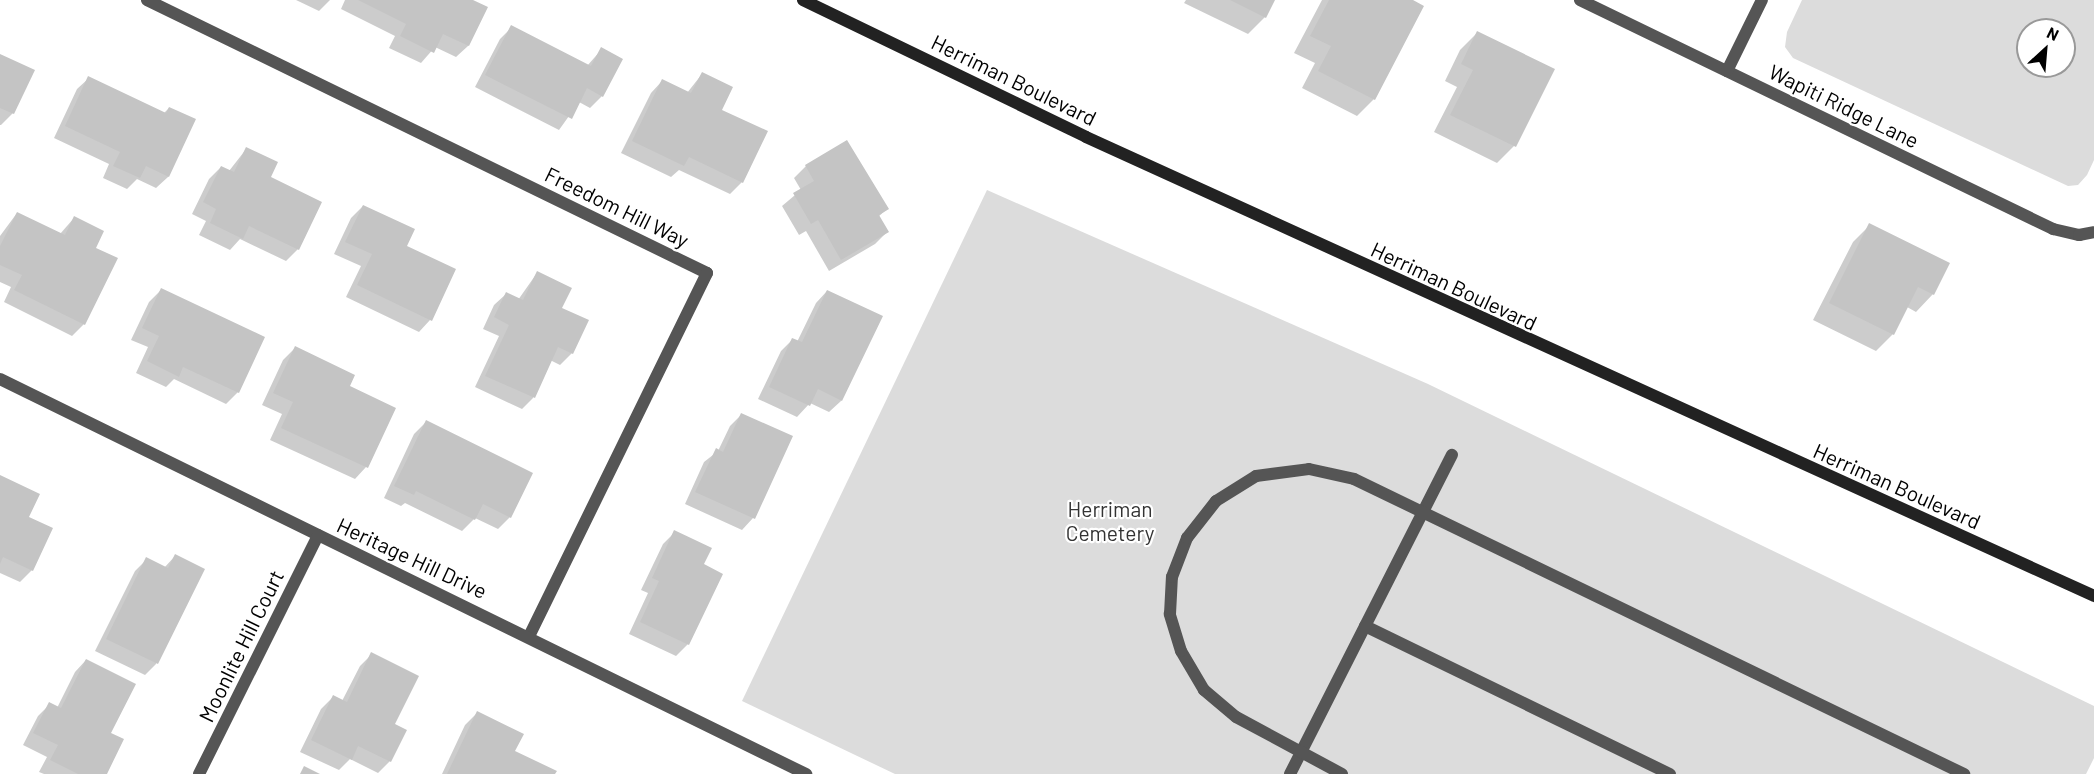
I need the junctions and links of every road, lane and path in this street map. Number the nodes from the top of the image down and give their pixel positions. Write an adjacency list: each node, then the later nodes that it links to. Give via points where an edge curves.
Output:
1 (147, 0): 13 (street, Freedom Hill Way, via 707,273)
2 (803, 0): 11 (street, Herriman Boulevard, via 1140,162)
3 (1580, 0): 5 (street, Wapiti Ridge Lane)
4 (1762, 0): 5 (street)
5 (1727, 71): 6 (street, Wapiti Ridge Lane, via 2053,229 2079,235)
6 (2094, 232)
7 (0, 379): 10 (street, Heritage Hill Drive)
8 (1452, 455): 9 (street)
9 (1423, 512): 12 (street); 14 (street, via 1354,479 1310,469 1256,477 1216,501 1187,538 1172,577 1171,604 1181,651 1204,690 1236,717); 20 (street)
10 (318, 535): 13 (street, Heritage Hill Drive); 15 (street, Moonlite Hill Court)
11 (2094, 596)
12 (1365, 626): 14 (street); 19 (street)
13 (529, 636): 16 (street, Heritage Hill Drive)
14 (1301, 754): 17 (street); 18 (street)
15 (200, 774)
16 (806, 774)
17 (1290, 774)
18 (1342, 774)
19 (1670, 774)
20 (1964, 774)

